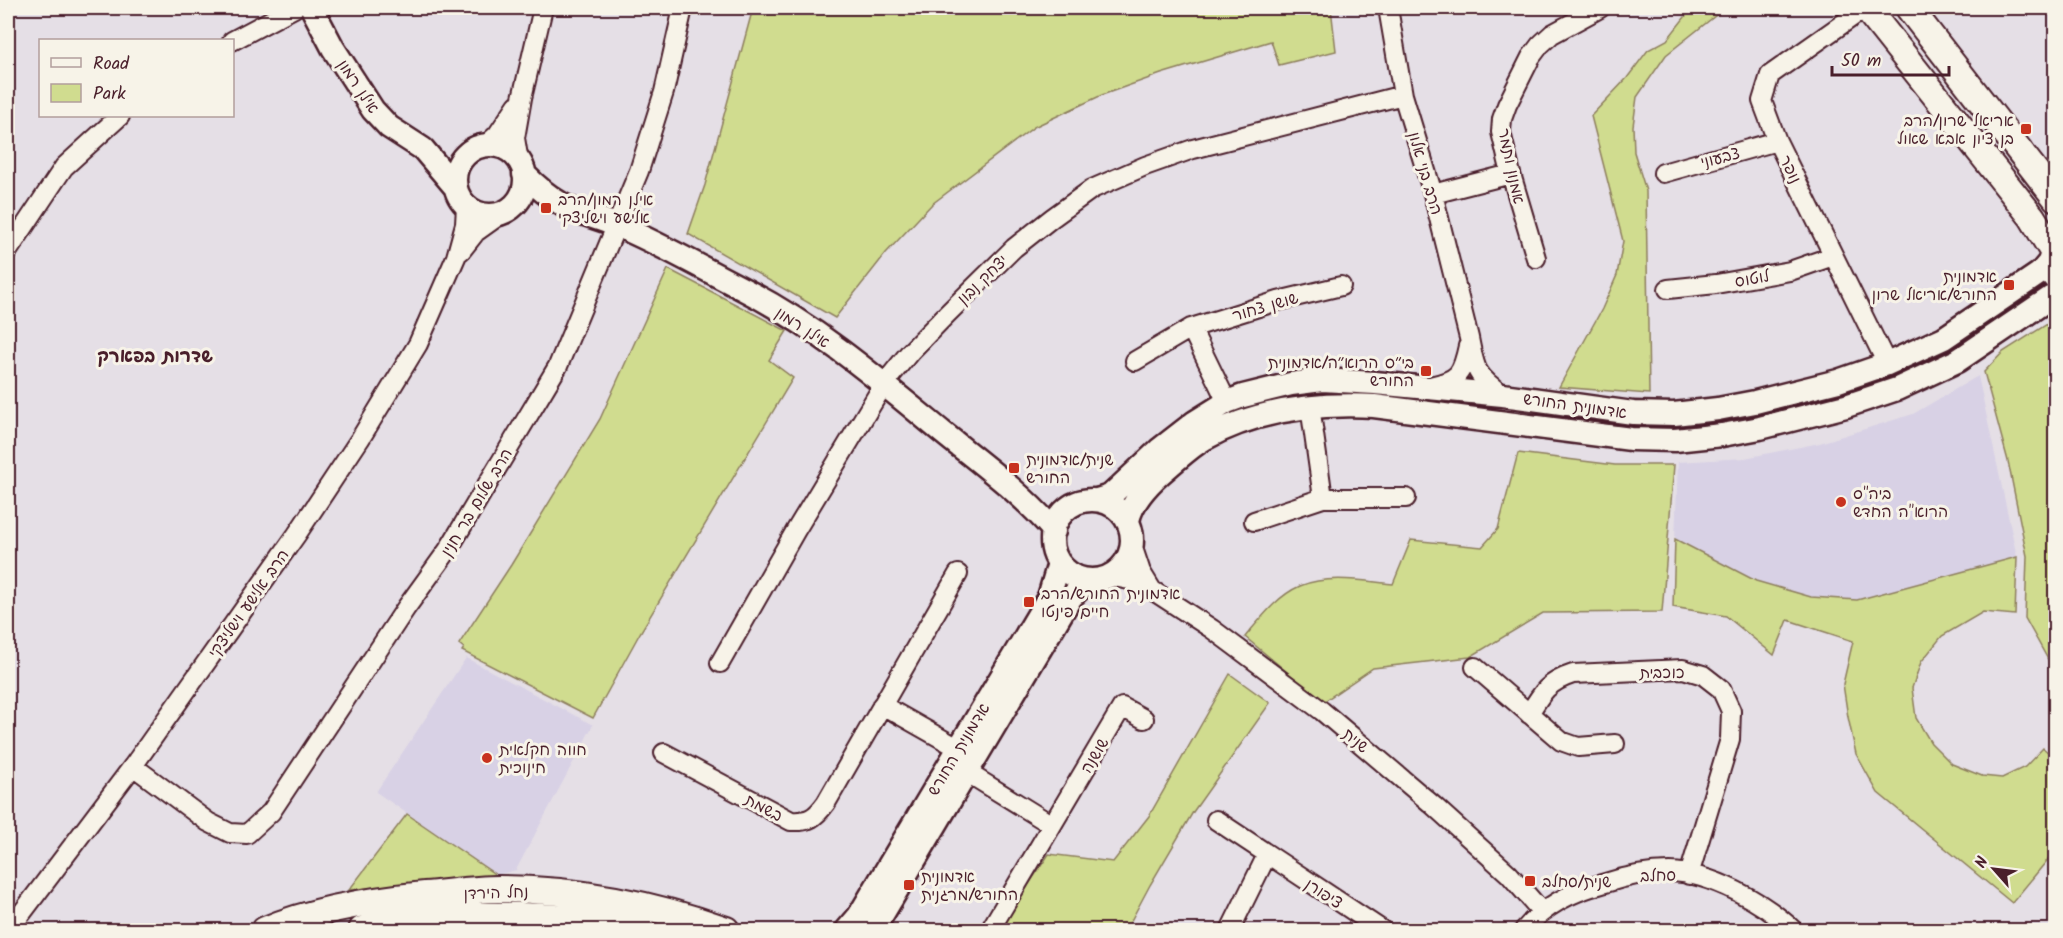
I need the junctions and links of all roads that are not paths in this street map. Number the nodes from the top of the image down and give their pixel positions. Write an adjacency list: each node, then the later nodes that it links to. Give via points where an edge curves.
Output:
1 (294, 8): 9 (street)
2 (312, 8): 15 (street, אילן רמון, via 373,110 389,127)
3 (543, 8): 11 (street)
4 (683, 8): 24 (street, הרב שלום בר חנין, via 664,92)
5 (1388, 8): 10 (street, הרב בני אלון)
6 (1600, 8): 18 (street, אמנון ותמר, via 1552,34 1531,57 1502,119 1501,132)
7 (1865, 8): 13 (street, נופר, via 1770,75 1762,101); 29 (main road, via 2032,217)
8 (1909, 8): 21 (main road)
9 (234, 40)
10 (1403, 95): 19 (street, הרב בני אלון); 37 (street, יצחק נבון, via 1193,149 1092,189 984,276)
11 (522, 99): 14 (street, via 497,135); 16 (street, via 515,138)
12 (119, 117): 25 (street, via 64,167)
13 (1777, 141): 17 (street, צבעוני); 26 (street, נופר)
14 (478, 148): 15 (street, אילן רמון); 16 (street, via 505,149); 20 (street, via 457,168 455,178)
15 (423, 149): 20 (street, אילן רמון)
16 (521, 168): 22 (street, אילן רמון, via 542,192); 23 (street, via 524,186)
17 (1664, 173)
18 (1511, 174): 19 (street); 28 (street, אמנון ותמר)
19 (1433, 194): 34 (street, הרב בני אלון)
20 (461, 197): 23 (street, via 474,212 484,215); 27 (street, הרב אלישע וישליצקי, via 465,224)
21 (2055, 198)
22 (564, 206): 23 (street, אילן רמון, via 538,203); 24 (street, אילן רמון)
23 (509, 209): 27 (street, הרב אלישע וישליצקי, via 476,232)
24 (618, 226): 37 (street, אילן רמון, via 747,291 810,329); 63 (street, הרב שלום בר חנין, via 558,366 448,550 271,812 247,834 230,833 208,822)
25 (8, 251)
26 (1833, 256): 31 (street, לוטוס, via 1790,271); 36 (street, נופר)
27 (456, 257): 63 (street, הרב אלישע וישליצקי, via 418,344 360,439)
28 (1536, 258)
29 (2054, 260): 36 (street, אדמונית החורש, via 1944,338)
30 (1341, 286): 33 (street, שושן צחור)
31 (1668, 289)
32 (2055, 296): 41 (street, אדמונית החורש, via 1957,361 1897,389 1846,406 1722,435 1631,439 1374,406)
33 (1191, 328): 35 (street, שושן צחור); 40 (street)
34 (1469, 338): 38 (street, הרב בני אלון, via 1463,369 1456,378); 39 (street, הרב בני אלון, via 1474,362 1484,381)
35 (1135, 361)
36 (1887, 364): 39 (street, אדמונית החורש, via 1755,402 1674,414 1633,413)
37 (884, 384): 42 (street, אילן רמון); 55 (street, יצחק נבון)
38 (1420, 388): 39 (street, אדמונית החורש); 40 (street, אדמונית החורש, via 1322,380 1291,384)
39 (1503, 395)
40 (1227, 402): 45 (street, אדמונית החורש, via 1159,450 1110,496)
41 (1310, 406): 43 (street); 47 (street, אדמונית החורש, via 1238,422 1202,440 1158,475 1134,503)
42 (1014, 491): 46 (street, אילן רמון, via 1037,501); 49 (street, אילן רמון)
43 (1323, 498): 44 (street); 48 (street)
44 (1407, 498)
45 (1097, 500): 46 (street); 47 (street, via 1115,507)
46 (1070, 507): 49 (street)
47 (1128, 521): 50 (street)
48 (1254, 521)
49 (1054, 531): 51 (street)
50 (1132, 545): 53 (street, via 1124,564); 54 (street, שנית)
51 (1059, 563): 53 (street, via 1072,574); 61 (street, אדמונית החורש, via 1049,597)
52 (958, 574): 57 (street, בשמת)
53 (1099, 578): 54 (street, שנית, via 1134,581); 64 (street, אדמונית החורש, via 1071,597)
54 (1152, 590): 69 (street, שנית, via 1212,629 1322,711 1509,874)
55 (720, 663)
56 (1475, 667): 58 (street)
57 (882, 705): 61 (street); 62 (street, בשמת, via 826,803 816,816 802,822 790,821)
58 (1528, 714): 60 (street, via 1561,741 1578,747); 68 (street, כוכבית, via 1543,691 1557,679 1573,674 1683,669 1703,675 1721,689 1731,711 1730,739)
59 (1144, 719): 66 (street, שושנה, via 1122,707)
60 (1615, 744)
61 (958, 748): 76 (street, אדמונית החורש)
62 (664, 753)
63 (133, 766): 71 (street, הרב אלישע וישליצקי)
64 (968, 773): 66 (street); 77 (street, אדמונית החורש)
65 (1216, 820): 67 (street, ציפורן)
66 (1052, 825): 78 (street, שושנה)
67 (1267, 855): 79 (street); 80 (street, ציפורן)
68 (1689, 875): 69 (street, סחלב, via 1670,872 1626,877 1579,890); 82 (street, סחלב, via 1750,898)
69 (1542, 912): 81 (street, סחלב)
70 (416, 925): 73 (main road, נחל הירדן, via 400,922); 74 (main road, נחל הירדן, via 502,916)
71 (9, 930)
72 (265, 930): 75 (main road, נחל הירדן, via 340,906 497,889 586,894 642,904)
73 (362, 930)
74 (642, 930)
75 (726, 930)
76 (847, 930)
77 (873, 930)
78 (990, 930)
79 (1230, 930)
80 (1382, 930)
81 (1524, 930)
82 (1793, 930)

